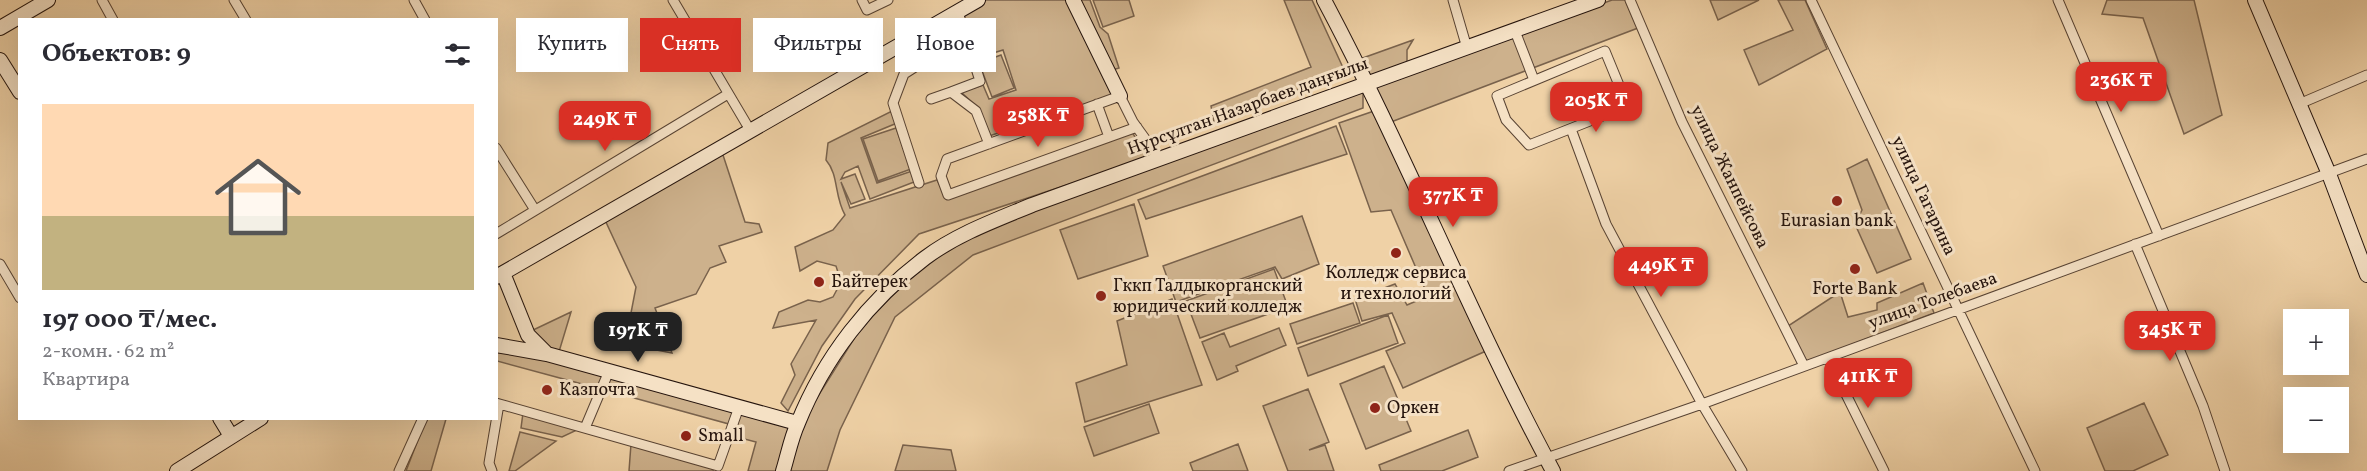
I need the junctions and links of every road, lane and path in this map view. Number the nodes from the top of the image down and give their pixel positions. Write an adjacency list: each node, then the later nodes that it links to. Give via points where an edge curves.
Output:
1 (48, 0): 22 (main road)
2 (102, 0): 18 (street)
3 (234, 0): 19 (street)
4 (414, 0): 20 (street)
5 (674, 0): 33 (street)
6 (862, 0): 7 (street, via 867,10)
7 (888, 0)
8 (978, 0): 17 (main road)
9 (1073, 0): 34 (main road)
10 (1324, 0): 30 (main road)
11 (1454, 0): 24 (street)
12 (1598, 0): 23 (main road, Нұрсұлтан Назарбаев даңғылы)
13 (1630, 0): 60 (street, улица Жанпейсова, via 1682,122)
14 (1811, 0): 56 (street, улица Гагарина)
15 (2058, 0): 50 (street)
16 (2254, 0): 37 (main road)
17 (958, 12): 21 (street); 40 (main road)
18 (112, 18)
19 (245, 18)
20 (424, 18)
21 (960, 18)
22 (0, 28)
23 (1515, 32): 24 (main road, Нұрсұлтан Назарбаев даңғылы); 29 (street)
24 (1467, 48): 30 (main road, Нұрсұлтан Назарбаев даңғылы)
25 (0, 60): 31 (main road)
26 (907, 72): 47 (street, via 893,103)
27 (977, 72): 32 (street, via 980,81)
28 (2367, 75): 37 (street)
29 (1534, 80): 39 (street, via 1497,96 1506,120 1529,145); 39 (street, via 1605,51 1621,90 1610,113)
30 (1368, 82): 44 (main road, Нұрсұлтан Назарбаев даңғылы); 72 (main road)
31 (18, 89)
32 (951, 92): 35 (street); 42 (street, via 976,111)
33 (728, 94): 40 (street); 48 (street)
34 (1120, 96): 36 (street); 38 (street)
35 (931, 99)
36 (1097, 104): 41 (street); 42 (street)
37 (2300, 104): 46 (main road)
38 (1137, 127): 41 (street); 44 (street)
39 (1572, 129): 63 (street, via 1606,224)
40 (750, 130): 53 (main road)
41 (1109, 137): 42 (street, via 948,195 941,176 947,159)
42 (989, 144)
43 (498, 151): 48 (street)
44 (1159, 158): 69 (main road, Нұрсұлтан Назарбаев даңғылы, via 988,223 926,257 894,284 845,337)
45 (2367, 159): 46 (street, улица Толебаева)
46 (2329, 174): 50 (street, улица Толебаева); 54 (main road)
47 (919, 183)
48 (535, 210): 49 (street)
49 (498, 233)
50 (2159, 236): 51 (street, улица Толебаева)
51 (2135, 244): 56 (street, улица Толебаева); 82 (street, via 2203,406)
52 (0, 264): 55 (street)
53 (500, 275): 58 (main road, via 528,335)
54 (2367, 275)
55 (18, 295)
56 (1959, 310): 59 (street, улица Толебаева); 81 (street, улица Гагарина)
57 (498, 345): 58 (main road)
58 (547, 354): 61 (main road)
59 (1828, 358): 60 (street, улица Толебаева); 80 (street)
60 (1804, 366): 63 (street, улица Толебаева)
61 (609, 371): 64 (main road); 70 (street)
62 (498, 403): 70 (street)
63 (1702, 404): 72 (street, улица Толебаева); 79 (street)
64 (739, 407): 69 (main road); 73 (street)
65 (221, 420): 71 (main road)
66 (258, 420): 71 (main road)
67 (422, 420): 75 (street)
68 (495, 420): 76 (street, via 489,463)
69 (797, 423): 77 (main road, Нұрсұлтан Назарбаев даңғылы)
70 (585, 428): 73 (street)
71 (231, 436): 74 (main road)
72 (1549, 465): 78 (street, улица Толебаева)
73 (718, 469)
74 (177, 471)
75 (399, 471)
76 (492, 471)
77 (783, 471)
78 (1509, 471)
79 (1742, 471)
80 (1884, 471)
81 (2035, 471)
82 (2225, 471)

